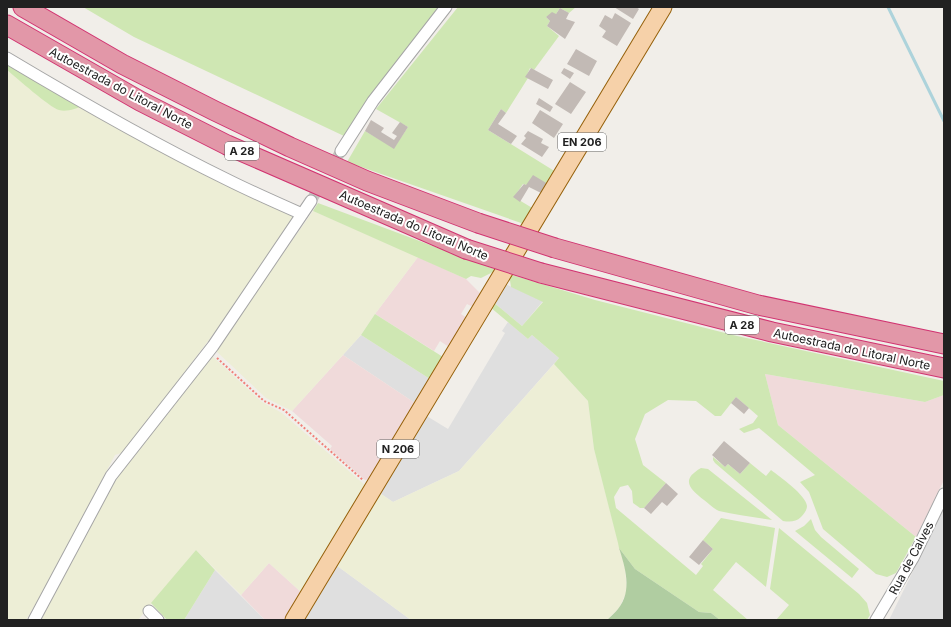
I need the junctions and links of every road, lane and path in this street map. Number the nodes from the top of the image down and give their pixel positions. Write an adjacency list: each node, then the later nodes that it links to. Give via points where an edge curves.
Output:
1 (24, 7): 10 (highway, Autoestrada do Litoral Norte / A 28, bridge, via 122,64 228,118 367,181 478,223 555,248 758,305)
2 (446, 7): 6 (street, via 373,101)
3 (663, 7): 9 (main road, EN 206)
4 (7, 25): 12 (highway, Autoestrada do Litoral Norte / A 28, bridge, via 140,101 227,145 466,249 541,273 772,332)
5 (7, 58): 8 (street, via 151,140 227,180)
6 (341, 151)
7 (311, 201): 8 (street)
8 (302, 214): 11 (street)
9 (501, 277): 13 (main road, N 206)
10 (944, 344)
11 (210, 350): 13 (path, via 264,401 284,410 364,482); 16 (street, via 111,476)
12 (944, 368)
13 (374, 488): 18 (main road, N 206)
14 (944, 494): 19 (street, Rua de Calves, via 913,558)
15 (149, 611): 17 (street)
16 (34, 620)
17 (158, 620)
18 (294, 620)
19 (876, 620)

